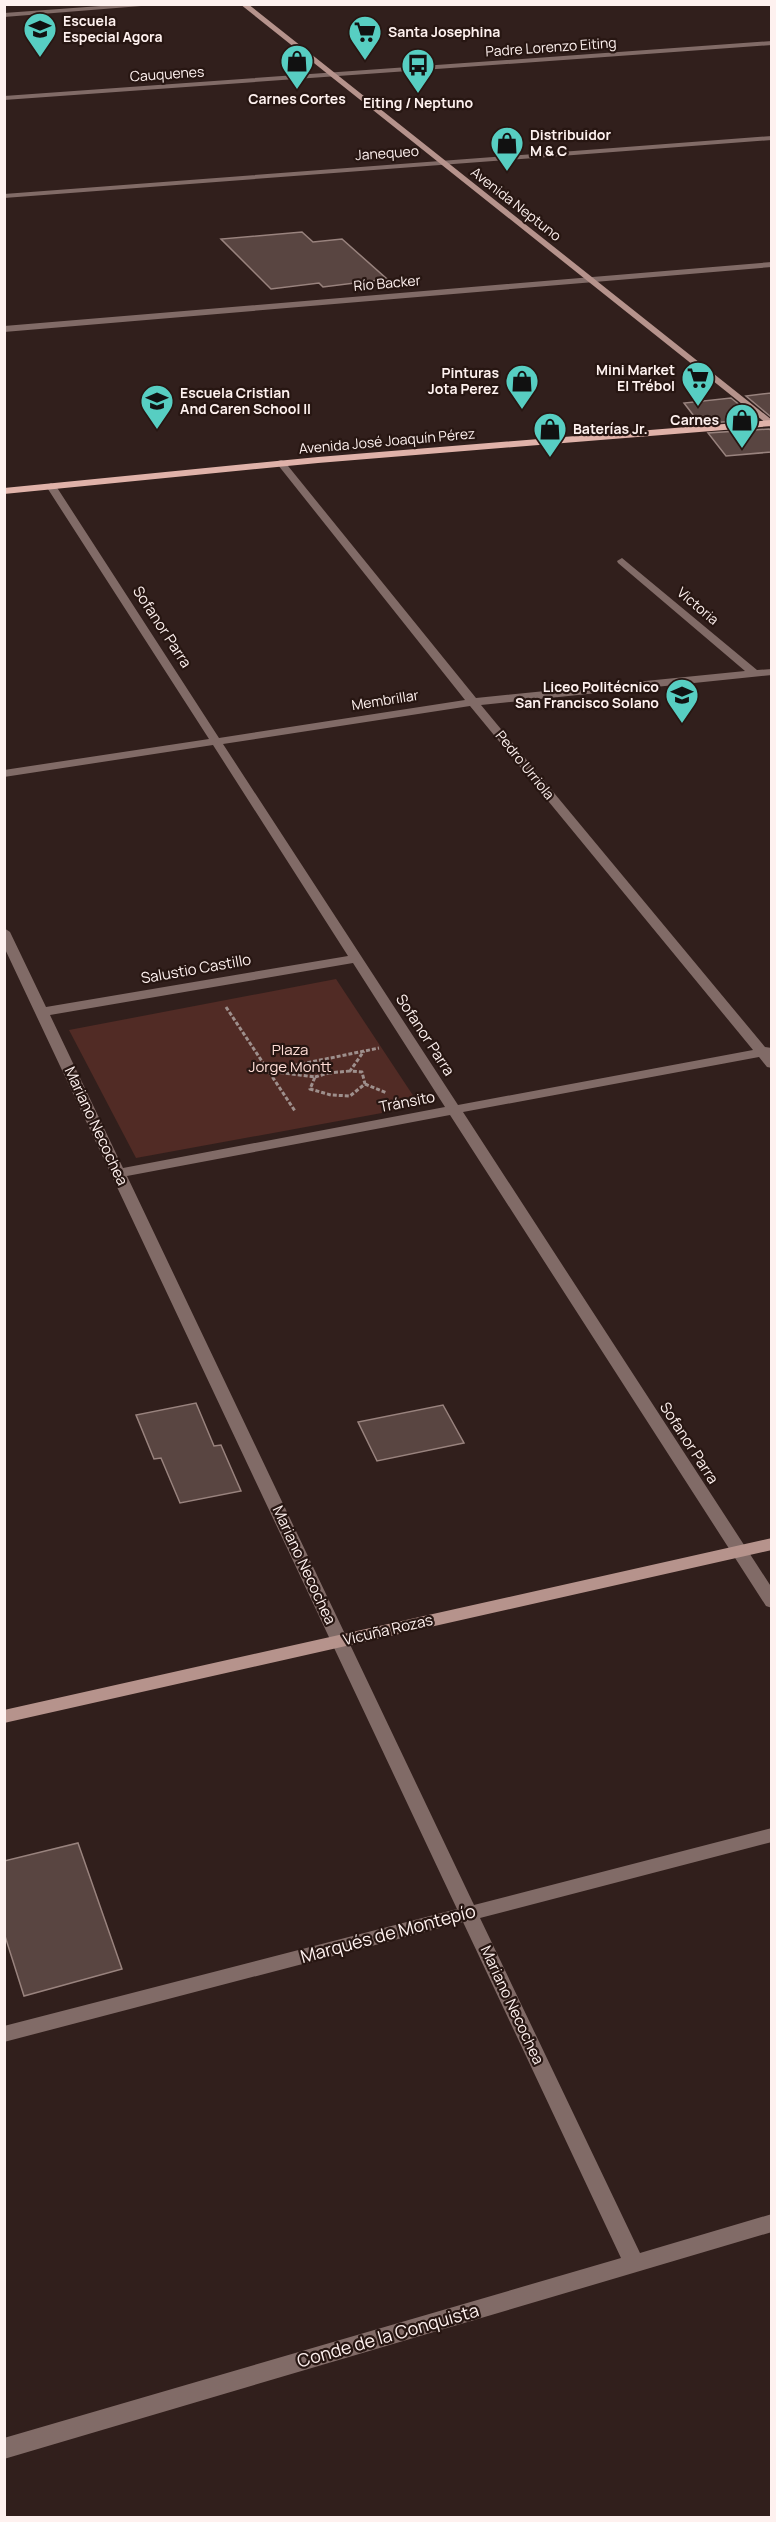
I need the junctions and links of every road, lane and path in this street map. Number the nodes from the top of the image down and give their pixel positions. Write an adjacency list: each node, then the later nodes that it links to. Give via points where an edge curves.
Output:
1 (163, 4): 3 (street)
2 (243, 4): 5 (main road, Avenida Neptuno)
3 (4, 15)
4 (771, 43): 5 (street, Padre Lorenzo Eiting)
5 (331, 74): 6 (street, Cauquenes); 8 (main road, Avenida Neptuno)
6 (4, 98)
7 (771, 138): 8 (street, Janequeo)
8 (443, 163): 9 (street, Janequeo); 11 (main road, Avenida Neptuno)
9 (4, 196)
10 (771, 264): 11 (street, Río Backer)
11 (591, 280): 12 (street, Río Backer); 13 (main road, Avenida Neptuno)
12 (4, 329)
13 (771, 423): 14 (main road, Avenida José Joaquín Pérez)
14 (282, 463): 15 (main road, Avenida José Joaquín Pérez); 20 (street, Pedro Urriola)
15 (51, 486): 16 (main road, Avenida José Joaquín Pérez); 21 (street, Sofanor Parra)
16 (4, 491)
17 (622, 561): 19 (street, Victoria)
18 (771, 672): 19 (street, Membrillar)
19 (754, 673): 20 (street, Membrillar)
20 (473, 702): 21 (street, Membrillar); 29 (street, Pedro Urriola)
21 (216, 741): 22 (street, Membrillar); 24 (street, Sofanor Parra)
22 (4, 774)
23 (4, 932): 26 (street, Mariano Necochea)
24 (356, 959): 26 (street, Salustio Castillo); 36 (street, Sofanor Parra)
25 (225, 1006): 32 (path)
26 (42, 1012): 38 (street, Mariano Necochea)
27 (387, 1046): 28 (path)
28 (364, 1051): 30 (path); 33 (path)
29 (766, 1051): 31 (street, Pedro Urriola); 36 (street, Tránsito)
30 (321, 1060): 32 (path); 34 (path)
31 (771, 1064)
32 (268, 1071): 35 (path); 37 (path)
33 (350, 1071): 34 (path); 35 (path, via 362,1072 366,1084 350,1096 310,1089)
34 (328, 1073): 35 (path)
35 (315, 1077)
36 (454, 1110): 38 (street, Tránsito); 40 (street, Sofanor Parra)
37 (297, 1114)
38 (119, 1173): 42 (street, Mariano Necochea)
39 (771, 1544): 40 (main road, Vicuña Rozas)
40 (738, 1550): 41 (street, Sofanor Parra); 42 (main road, Vicuña Rozas)
41 (771, 1602)
42 (340, 1641): 43 (main road, Vicuña Rozas); 45 (street, Mariano Necochea)
43 (4, 1717)
44 (771, 1835): 45 (street, Marqués de Montepío)
45 (468, 1913): 46 (street, Marqués de Montepío); 48 (street, Mariano Necochea)
46 (4, 2034)
47 (771, 2223): 48 (street, Conde de la Conquista)
48 (634, 2263): 49 (street, Conde de la Conquista)
49 (4, 2449)

